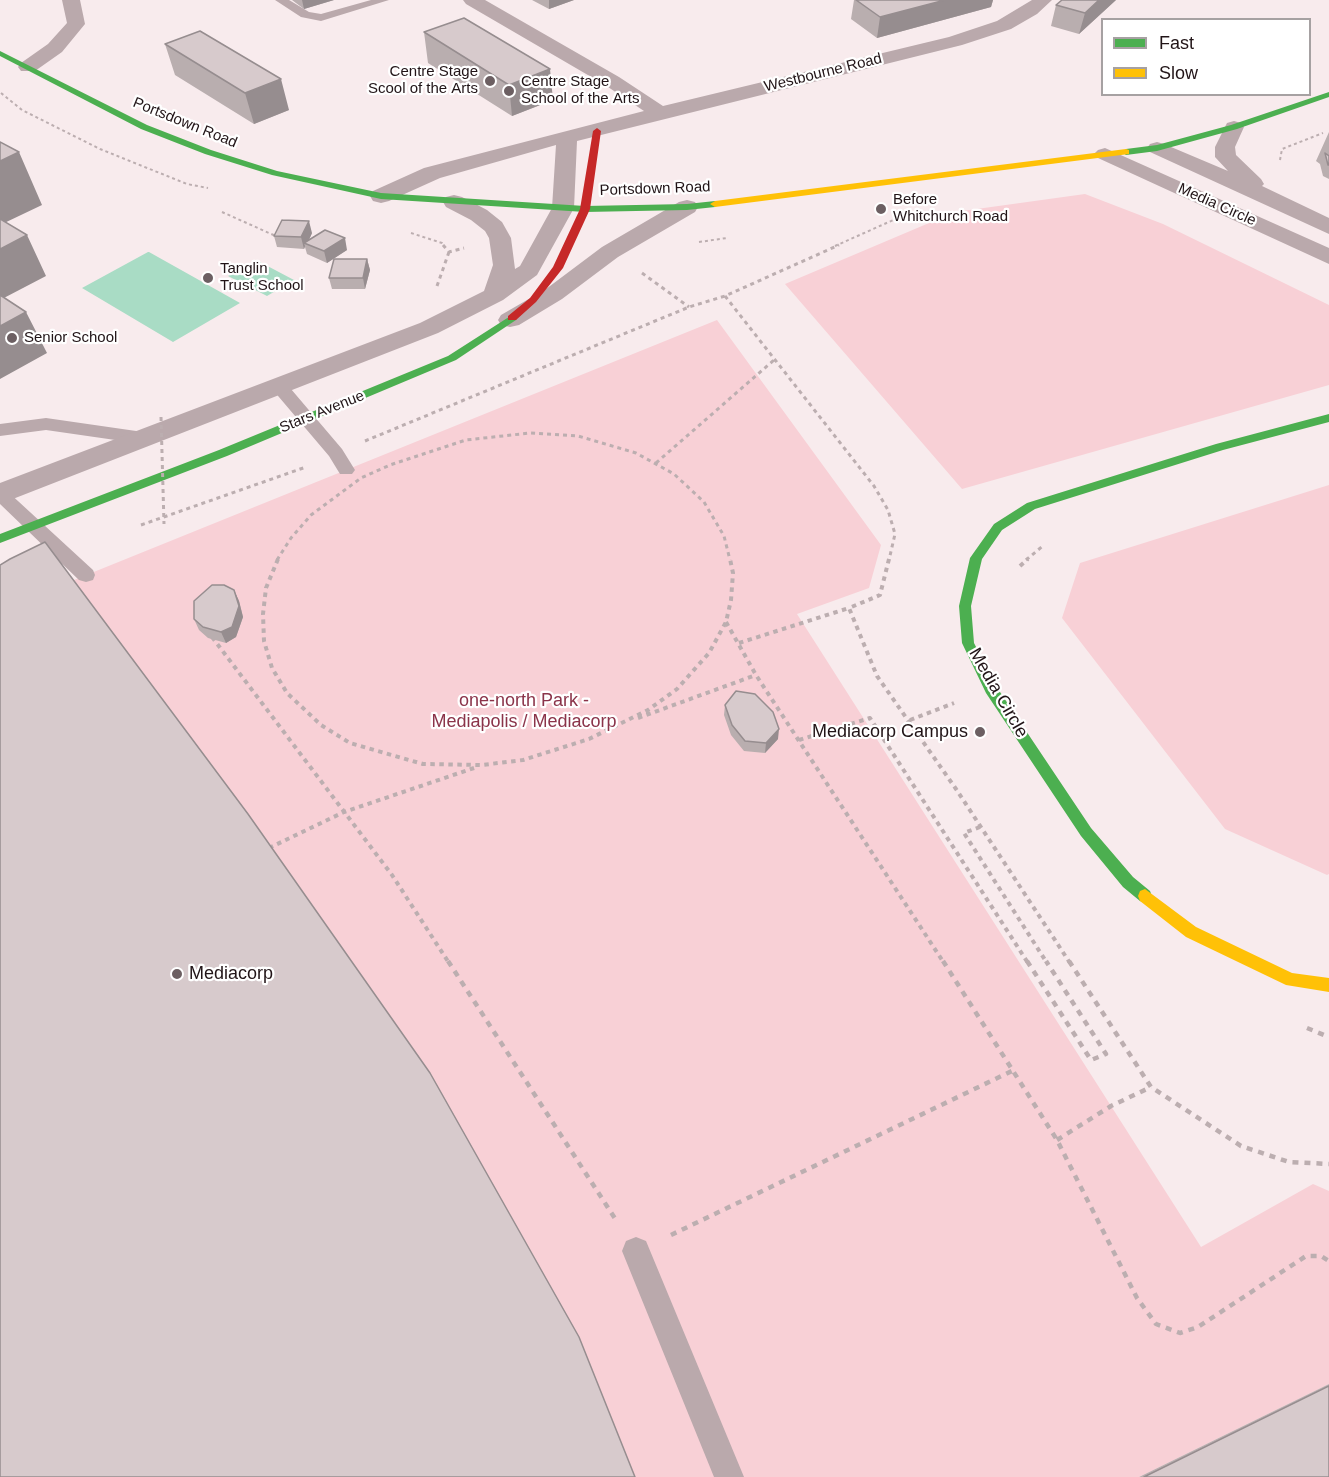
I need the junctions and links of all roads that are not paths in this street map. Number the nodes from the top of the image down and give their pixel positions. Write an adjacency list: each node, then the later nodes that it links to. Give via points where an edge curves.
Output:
1 (71, 0): 7 (street, via 76,24 55,48)
2 (281, 0): 3 (lane, via 305,15 321,18)
3 (383, 0)
4 (472, 0): 9 (street)
5 (1043, 0): 9 (street, Westbourne Road, via 1004,25 955,41)
6 (0, 53): 7 (street, Portsdown Road)
7 (28, 67): 15 (street, Portsdown Road, via 144,127 208,152 275,173)
8 (1329, 94): 10 (street, Portsdown Road)
9 (660, 113): 11 (street, Westbourne Road)
10 (1234, 127): 13 (street, Portsdown Road); 16 (street, via 1225,147 1226,158)
11 (597, 131): 12 (street, Westbourne Road); 19 (street)
12 (567, 136): 15 (street, Westbourne Road, via 432,174); 19 (street)
13 (1157, 148): 14 (street, Portsdown Road); 16 (street, Media Circle)
14 (1105, 154): 18 (street, Portsdown Road); 21 (street, Media Circle)
15 (381, 196): 17 (street, Portsdown Road)
16 (1269, 197): 20 (street, Media Circle)
17 (454, 202): 19 (street, Portsdown Road); 22 (street, via 479,215 500,238 505,265)
18 (687, 207): 19 (street, Portsdown Road); 23 (street, via 610,252 554,294)
19 (574, 208): 22 (street, via 529,270); 23 (street, Stars Avenue, via 558,268 533,300)
20 (1329, 227)
21 (1329, 257)
22 (495, 296): 24 (street, via 429,328)
23 (510, 320): 26 (street, Stars Avenue, via 452,358)
24 (279, 386): 26 (lane); 28 (street)
25 (1329, 418): 34 (street, Media Circle, via 1031,506 998,527 976,558 965,606 968,643 992,689 1086,832 1128,882 1191,932 1290,980)
26 (305, 419): 29 (lane); 31 (street, Stars Avenue)
27 (0, 430): 28 (lane, via 46,424)
28 (143, 438): 30 (street)
29 (346, 470)
30 (0, 494): 31 (lane)
31 (35, 525): 32 (street, Stars Avenue); 33 (lane)
32 (0, 539)
33 (86, 575)
34 (1329, 985)
35 (636, 1251): 36 (lane)
36 (729, 1477)

